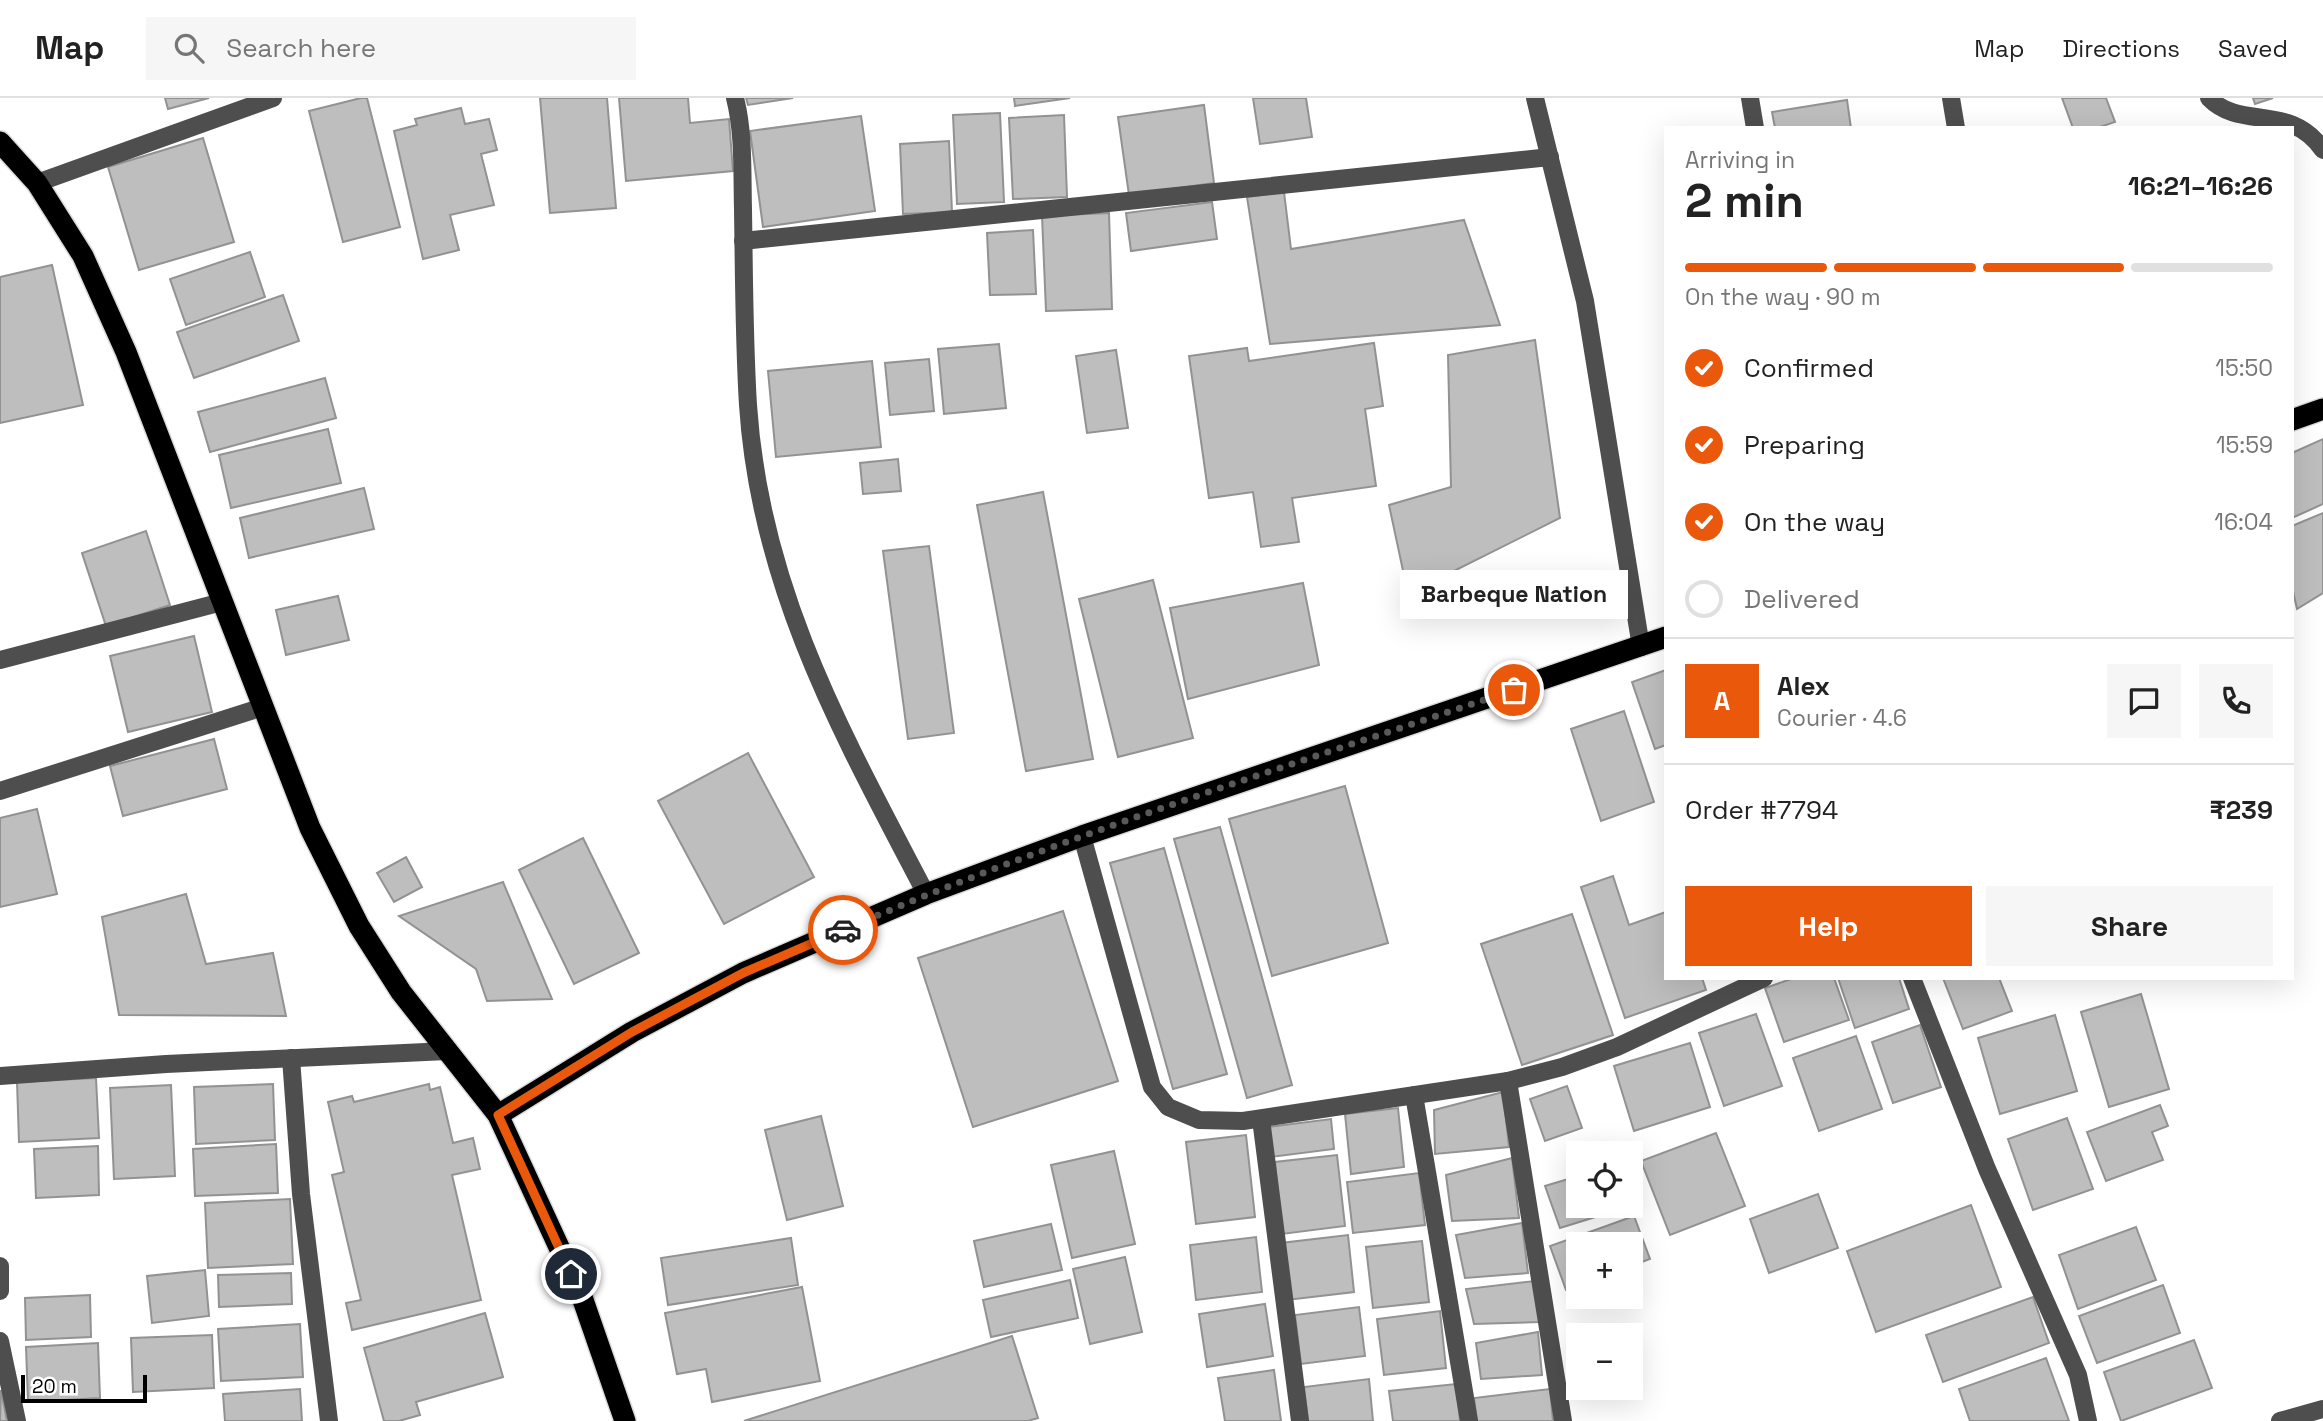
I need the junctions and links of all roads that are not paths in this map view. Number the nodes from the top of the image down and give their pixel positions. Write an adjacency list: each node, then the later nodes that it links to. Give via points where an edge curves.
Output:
1 (273, 98): 12 (street)
2 (735, 98): 13 (street)
3 (1535, 98): 11 (street)
4 (1750, 98): 7 (street)
5 (1951, 98): 8 (street)
6 (2209, 98): 10 (street, via 2235,113 2284,121 2308,131)
7 (1755, 126)
8 (1956, 126)
9 (0, 142): 12 (highway)
10 (2323, 150)
11 (1550, 158): 13 (street); 18 (street, via 1585,301)
12 (37, 183): 16 (highway, via 83,257 126,352)
13 (743, 241): 23 (street, via 748,407 765,515 786,599 828,704)
14 (2323, 410): 15 (highway)
15 (2294, 419)
16 (222, 602): 19 (street); 20 (highway)
17 (1664, 638): 18 (highway)
18 (1641, 647): 22 (highway)
19 (0, 660)
20 (263, 707): 21 (street); 26 (highway, via 310,828 359,926 401,992)
21 (0, 791)
22 (1082, 836): 23 (highway); 32 (street, via 1152,1087 1168,1107 1199,1120)
23 (926, 894): 31 (highway, via 743,973 632,1032)
24 (1759, 980): 29 (street, via 1617,1046)
25 (1913, 980): 43 (street, via 1987,1169 2078,1375)
26 (447, 1051): 27 (street); 31 (highway)
27 (290, 1058): 28 (street); 38 (street)
28 (0, 1076)
29 (1508, 1081): 30 (street); 42 (street)
30 (1414, 1095): 32 (street); 41 (street)
31 (498, 1115): 39 (highway, via 582,1297)
32 (1261, 1119): 40 (street)
33 (0, 1266): 34 (street)
34 (0, 1290)
35 (0, 1341): 37 (street)
36 (2323, 1409): 44 (street)
37 (17, 1421)
38 (328, 1421)
39 (625, 1421)
40 (1300, 1421)
41 (1469, 1421)
42 (1563, 1421)
43 (2088, 1421)
44 (2280, 1421)

